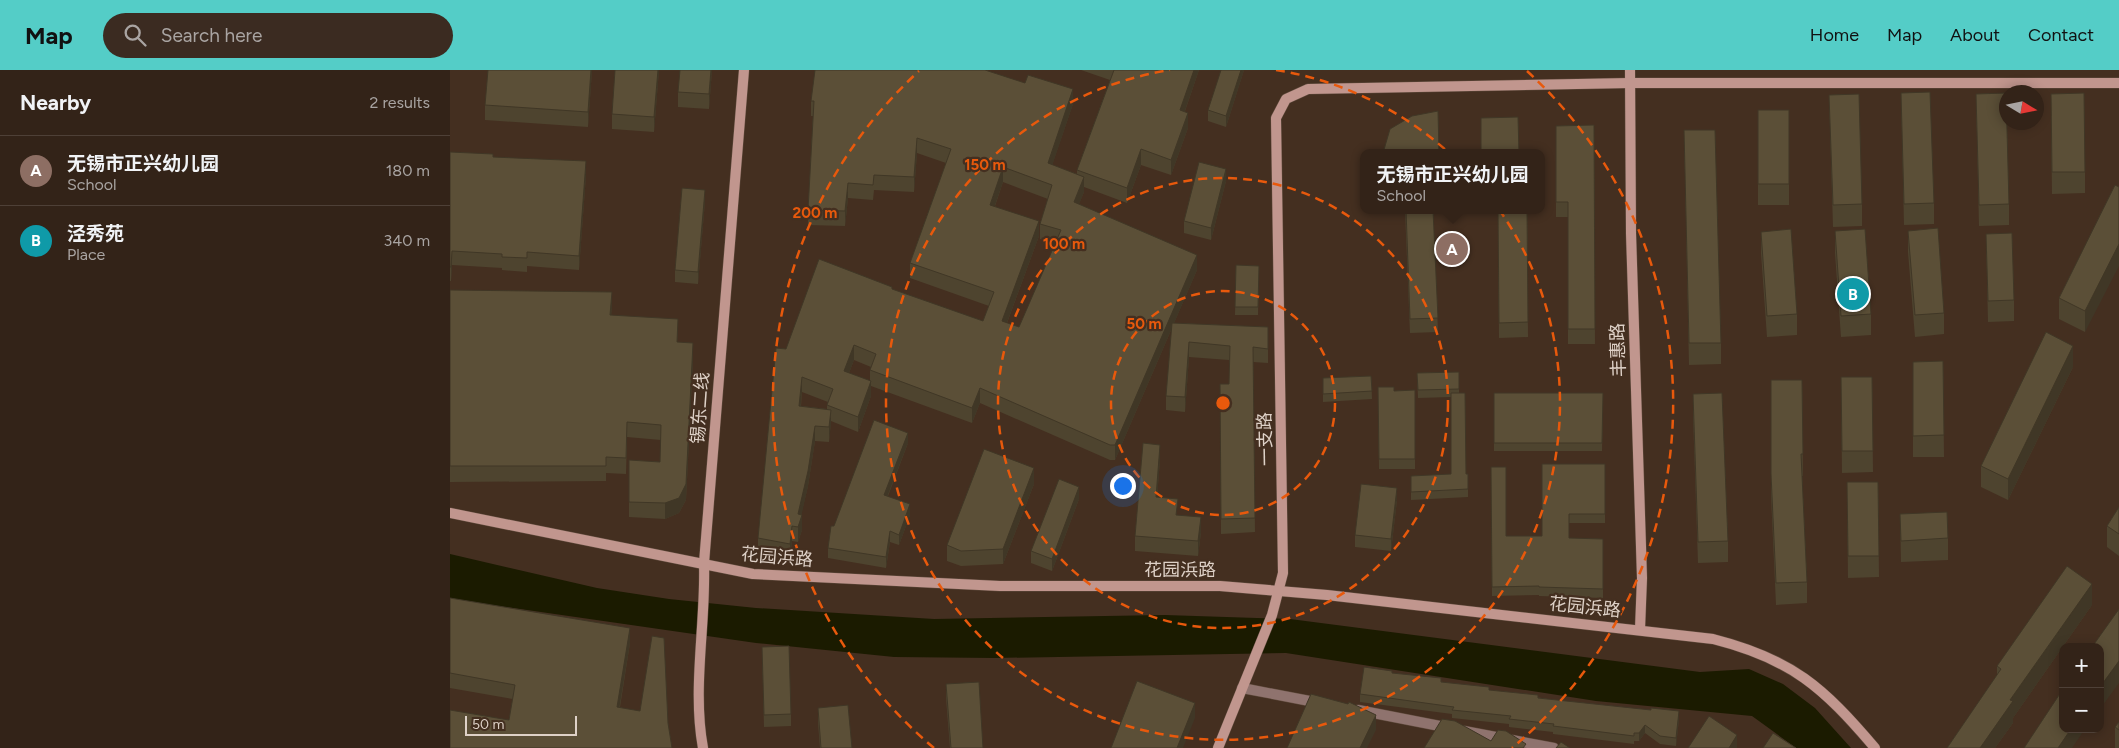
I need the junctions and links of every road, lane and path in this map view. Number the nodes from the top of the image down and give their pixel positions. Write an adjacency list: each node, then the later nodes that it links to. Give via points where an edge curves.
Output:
1 (744, 70): 6 (street, 锡东二线)
2 (1630, 70): 3 (street, 丰惠路)
3 (1630, 83): 4 (street); 7 (street, 一支路, via 1308,89 1286,99 1276,118 1283,573); 8 (street, 丰惠路, via 1631,233 1642,578)
4 (2119, 83)
5 (450, 513): 6 (street, 花园浜路)
6 (704, 563): 7 (street, 花园浜路, via 753,574 1000,586 1220,586); 12 (street, 锡东二线, via 699,725)
7 (1278, 591): 8 (street, 花园浜路); 9 (street, 一支路, via 1272,615)
8 (1640, 629): 15 (street, 花园浜路, via 1712,639 1745,647 1781,662 1841,708)
9 (1242, 688): 10 (street); 13 (street, 一支路)
10 (1330, 705)
11 (1349, 709): 14 (street)
12 (703, 748)
13 (1218, 748)
14 (1554, 748)
15 (1875, 748)

